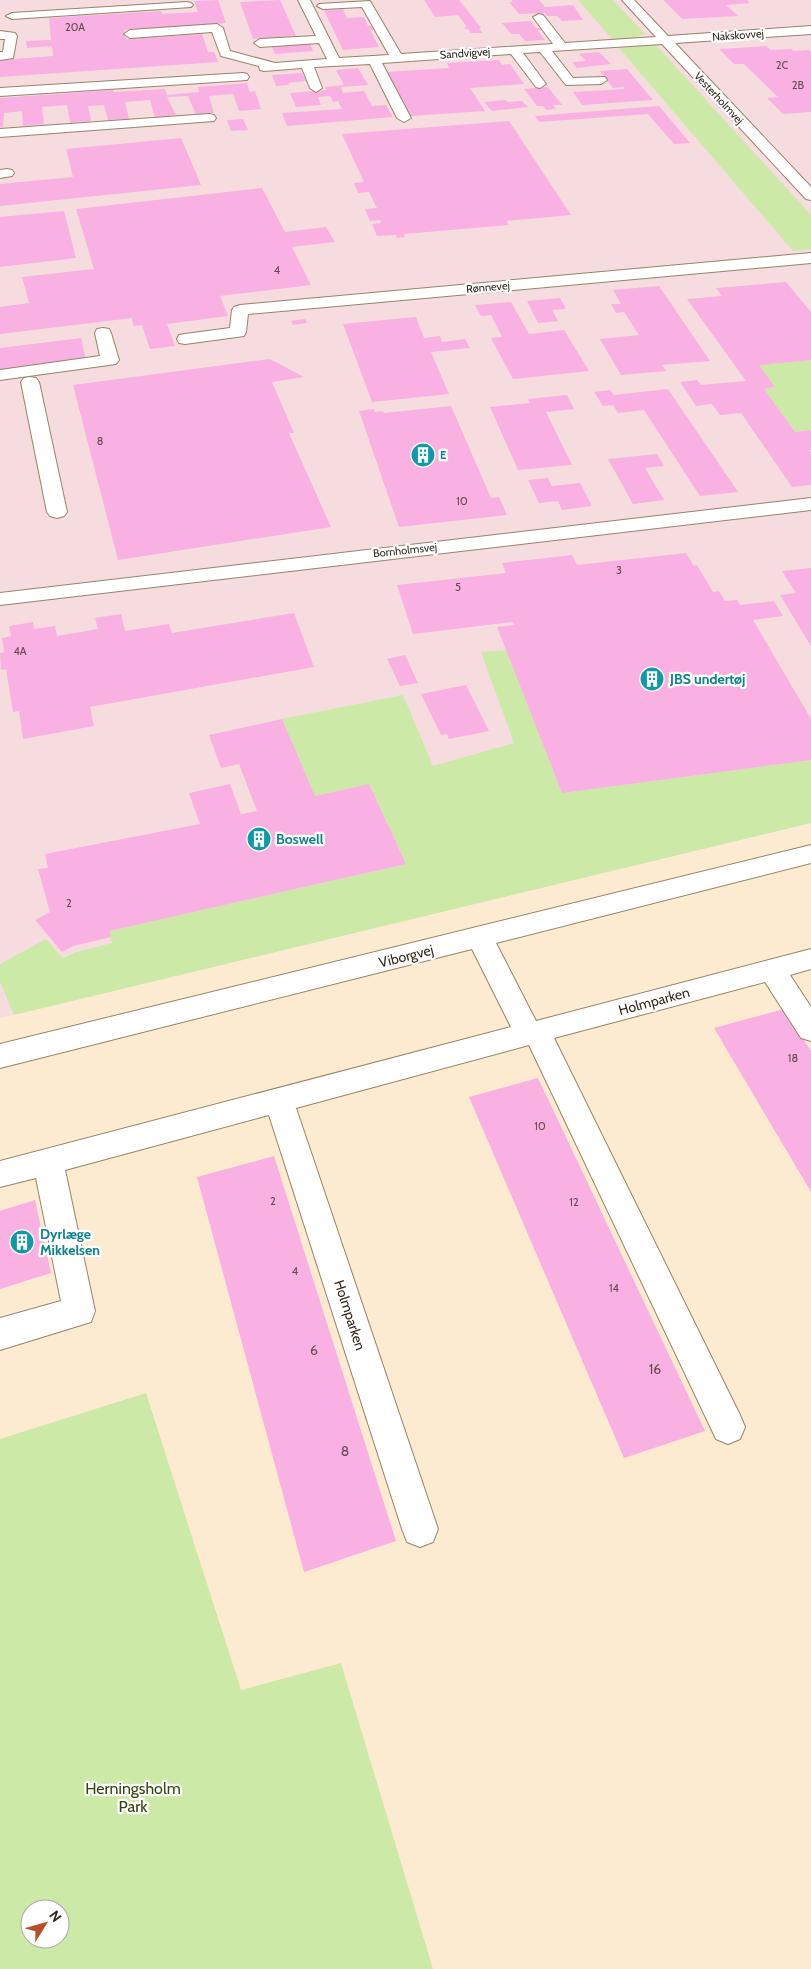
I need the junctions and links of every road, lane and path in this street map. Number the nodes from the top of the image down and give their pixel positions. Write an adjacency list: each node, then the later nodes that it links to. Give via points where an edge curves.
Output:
1 (304, 0): 13 (street)
2 (628, 0): 14 (street, Vesterholmvej)
3 (186, 4): 6 (street)
4 (323, 6): 21 (street, via 366,3)
5 (0, 9): 6 (street)
6 (18, 10): 8 (street)
7 (539, 17): 17 (street)
8 (0, 25)
9 (811, 30): 10 (street, Nakskovvej)
10 (796, 31): 14 (street, Nakskovvej); 16 (street)
11 (130, 34): 25 (street, Sandvigvej, via 217,28 225,53 269,66)
12 (0, 36): 22 (street, via 11,36 9,55)
13 (324, 39): 15 (street); 24 (street)
14 (665, 40): 17 (street, Sandvigvej); 37 (street, Vesterholmvej)
15 (260, 43)
16 (811, 44)
17 (562, 47): 18 (street, Sandvigvej)
18 (543, 48): 19 (street, Sandvigvej); 29 (street, via 570,82)
19 (514, 50): 21 (street, Sandvigvej); 30 (street)
20 (343, 52): 21 (street)
21 (394, 53): 26 (street, Sandvigvej)
22 (0, 56)
23 (360, 60): 24 (street, Sandvigvej); 26 (street, Sandvigvej); 33 (street)
24 (335, 62): 25 (street, Sandvigvej)
25 (306, 64): 31 (street)
26 (377, 65): 27 (street); 35 (street)
27 (445, 66)
28 (244, 76): 32 (street)
29 (601, 80)
30 (540, 84)
31 (316, 88)
32 (0, 92)
33 (383, 102)
34 (209, 118): 36 (street)
35 (404, 118)
36 (0, 133)
37 (811, 196)
38 (811, 258): 40 (street, Rønnevej, via 240,310 238,332)
39 (103, 333): 41 (street, via 110,360)
40 (185, 339)
41 (0, 375)
42 (30, 382): 44 (street)
43 (811, 504): 45 (street, Bornholmsvej)
44 (57, 512)
45 (0, 599)
46 (811, 854): 47 (street, Viborgvej)
47 (480, 938): 51 (street); 52 (street, Viborgvej)
48 (811, 959): 49 (street, Holmparken)
49 (772, 970): 50 (street); 51 (street, Holmparken)
50 (811, 1030)
51 (533, 1033): 53 (street, Holmparken); 57 (street)
52 (0, 1056)
53 (279, 1100): 54 (street, Holmparken); 58 (street, Holmparken)
54 (48, 1161): 55 (street, Holmparken); 56 (street, via 79,1311)
55 (0, 1174)
56 (0, 1334)
57 (728, 1427)
58 (420, 1529)

